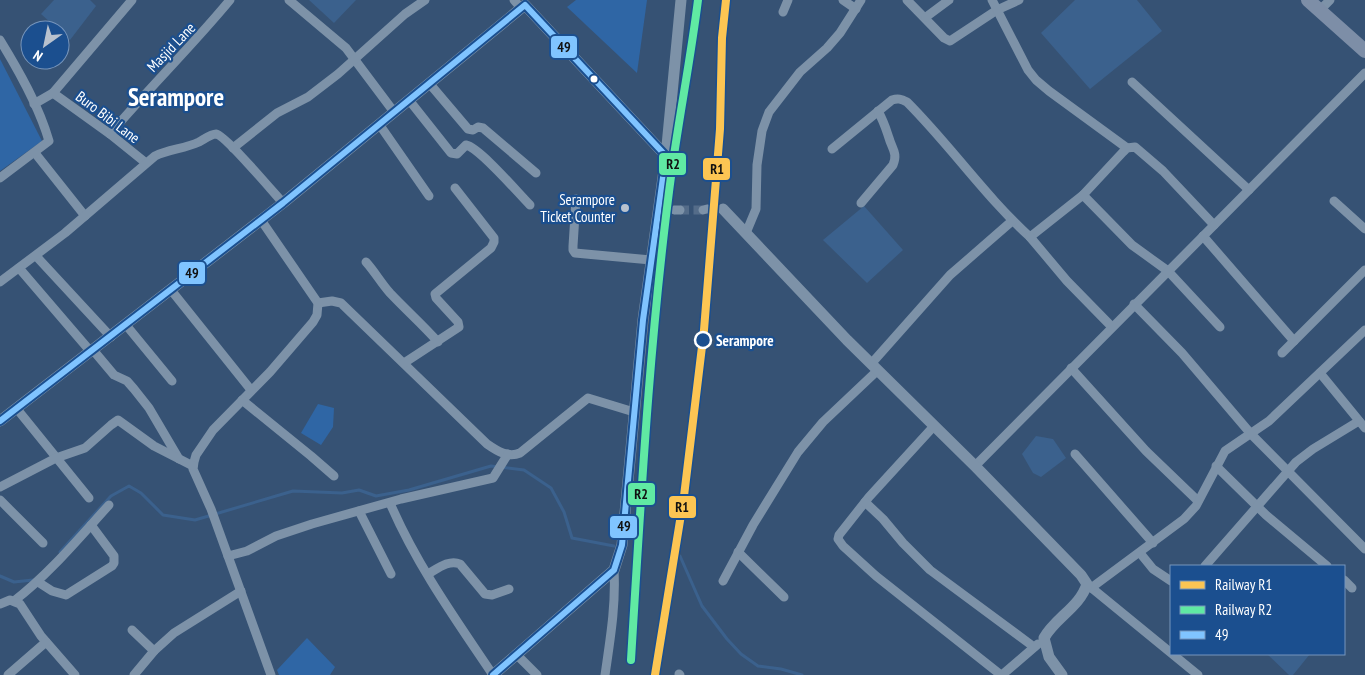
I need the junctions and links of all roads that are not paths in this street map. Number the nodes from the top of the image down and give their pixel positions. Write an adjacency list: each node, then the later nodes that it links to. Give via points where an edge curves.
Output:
1 (132, 0): 27 (street)
2 (230, 0): 33 (street, Masjid Lane)
3 (289, 0): 23 (street, via 341,44)
4 (425, 0): 23 (street)
5 (681, 0): 38 (street)
6 (788, 0): 19 (street)
7 (843, 0): 16 (street)
8 (861, 0): 16 (street)
9 (907, 0): 20 (street)
10 (949, 0): 20 (street)
11 (992, 0): 17 (street)
12 (1019, 0): 17 (street)
13 (1308, 0): 18 (main road)
14 (1330, 0): 18 (street)
15 (523, 3): 26 (street); 38 (street)
16 (856, 9): 57 (street, via 840,34 800,72 769,112 762,131 756,209)
17 (998, 10): 20 (street, via 950,41); 35 (street, via 1036,80)
18 (1320, 10): 22 (main road)
19 (783, 12)
20 (926, 17)
21 (0, 40): 29 (street)
22 (1364, 48)
23 (354, 61): 31 (street); 34 (street, via 308,96 277,113)
24 (1365, 73): 43 (street)
25 (1132, 82): 43 (street)
26 (429, 83): 28 (street); 40 (street, via 468,129 483,128)
27 (53, 93): 29 (street); 33 (street, Buro Bibi Lane)
28 (409, 100): 31 (street); 50 (street, via 451,153 456,154 466,145 471,146)
29 (34, 104): 37 (street, via 49,141)
30 (878, 111): 36 (street); 49 (street, via 888,129 896,158); 54 (street, via 897,98 906,102 935,130)
31 (394, 112): 32 (street)
32 (379, 124): 45 (street); 48 (street)
33 (110, 134): 39 (street, Buro Bibi Lane)
34 (233, 148): 39 (street, via 218,135 213,135 187,147 162,153); 48 (street)
35 (1127, 148): 44 (street); 55 (street, via 1138,149 1168,175)
36 (832, 149)
37 (35, 153): 41 (street); 52 (street)
38 (666, 156): 61 (street)
39 (146, 163): 52 (street)
40 (536, 173)
41 (0, 178)
42 (455, 188): 76 (street, via 494,242 491,248 435,294 459,326)
43 (1249, 190): 55 (street)
44 (1083, 195): 59 (street); 65 (street, via 1132,246)
45 (429, 196)
46 (576, 199): 61 (street, via 575,252)
47 (1334, 201): 56 (street)
48 (283, 202): 53 (street)
49 (862, 203)
50 (530, 205)
51 (723, 209): 57 (street)
52 (85, 216): 60 (street)
53 (261, 220): 67 (street); 68 (street)
54 (1012, 221): 59 (street); 80 (street, via 950,275)
55 (1214, 225): 58 (street)
56 (1365, 229)
57 (746, 233): 80 (street)
58 (1203, 236): 65 (street); 75 (street)
59 (1030, 237): 71 (street, via 1066,282)
60 (36, 256): 63 (street); 74 (street)
61 (651, 260): 87 (street)
62 (366, 262): 76 (street, via 390,294)
63 (19, 268): 66 (street); 77 (street)
64 (1365, 270): 75 (street)
65 (1168, 271): 69 (street); 72 (street)
66 (0, 282)
67 (170, 290): 70 (street); 84 (street)
68 (318, 303): 79 (street, via 341,303); 84 (street, via 313,322)
69 (1134, 304): 71 (street); 91 (street, via 1182,353)
70 (126, 325): 74 (street); 83 (street)
71 (1112, 327): 81 (street)
72 (1220, 327)
73 (1365, 330): 82 (street)
74 (111, 337): 77 (street)
75 (1294, 341): 78 (street)
76 (438, 342): 79 (street)
77 (92, 351): 86 (street); 95 (street, via 114,374 134,388)
78 (1282, 353)
79 (404, 363): 92 (street, via 487,444)
80 (874, 367): 90 (street); 114 (street, via 811,435 776,486)
81 (1072, 368): 97 (street); 104 (street, via 1146,451)
82 (1320, 373): 89 (street); 91 (street)
83 (172, 381)
84 (251, 390): 85 (street)
85 (242, 400): 96 (street, via 207,437); 100 (street)
86 (17, 409): 88 (street); 94 (street)
87 (634, 412): 92 (street, via 588,398 520,453); 119 (street, via 622,545)
88 (0, 421)
89 (1362, 425): 99 (street, via 1304,455)
90 (934, 426): 97 (street); 105 (street)
91 (1251, 434): 98 (street, via 1227,449); 99 (street)
92 (508, 454): 106 (street, via 493,478)
93 (1075, 454): 111 (street)
94 (56, 458): 95 (street, via 85,448 118,420 154,446); 101 (street); 102 (street)
95 (179, 459): 96 (street)
96 (193, 466): 116 (street)
97 (975, 466): 126 (street)
98 (1216, 466): 104 (street); 108 (street)
99 (1287, 471): 108 (street); 113 (street)
100 (334, 476)
101 (0, 487)
102 (89, 498)
103 (0, 500): 112 (street)
104 (1198, 501): 111 (street, via 1191,513)
105 (865, 502): 136 (street, via 930,570); 148 (street, via 839,535 839,542 883,582)
106 (390, 503): 109 (street); 121 (street)
107 (108, 505): 110 (street)
108 (1258, 507): 117 (street); 118 (street)
109 (360, 511): 116 (street, via 276,536 247,551); 120 (street)
110 (91, 525): 125 (street); 125 (street, via 114,556 112,566 66,595)
111 (1153, 543): 115 (street)
112 (43, 544)
113 (1365, 549)
114 (738, 552): 123 (street); 130 (street)
115 (1140, 553): 122 (street, via 1153,569); 126 (street)
116 (228, 556): 129 (street)
117 (1206, 565)
118 (1326, 565)
119 (614, 570): 139 (street); 147 (street, via 614,608)
120 (391, 574)
121 (428, 574): 128 (street, via 456,562 485,594 492,596); 145 (street)
122 (1170, 580)
123 (723, 581)
124 (1345, 581): 127 (street)
125 (38, 582): 131 (street)
126 (1089, 586): 134 (street); 138 (street)
127 (1352, 588)
128 (510, 590)
129 (241, 591): 137 (street, via 174,633); 144 (street)
130 (784, 597)
131 (14, 600): 132 (street); 135 (street)
132 (0, 604)
133 (132, 630): 137 (street)
134 (1044, 638): 136 (street); 149 (street, via 1049,657)
135 (46, 642): 141 (street); 142 (street)
136 (1034, 647): 148 (street)
137 (154, 651): 143 (street)
138 (1170, 651)
139 (516, 654): 145 (street); 146 (street)
140 (1175, 655): 150 (street)
141 (8, 675)
142 (75, 675)
143 (134, 675)
144 (271, 675)
145 (493, 675)
146 (537, 675)
147 (605, 675)
148 (1002, 675)
149 (1062, 675)
150 (1198, 675)

